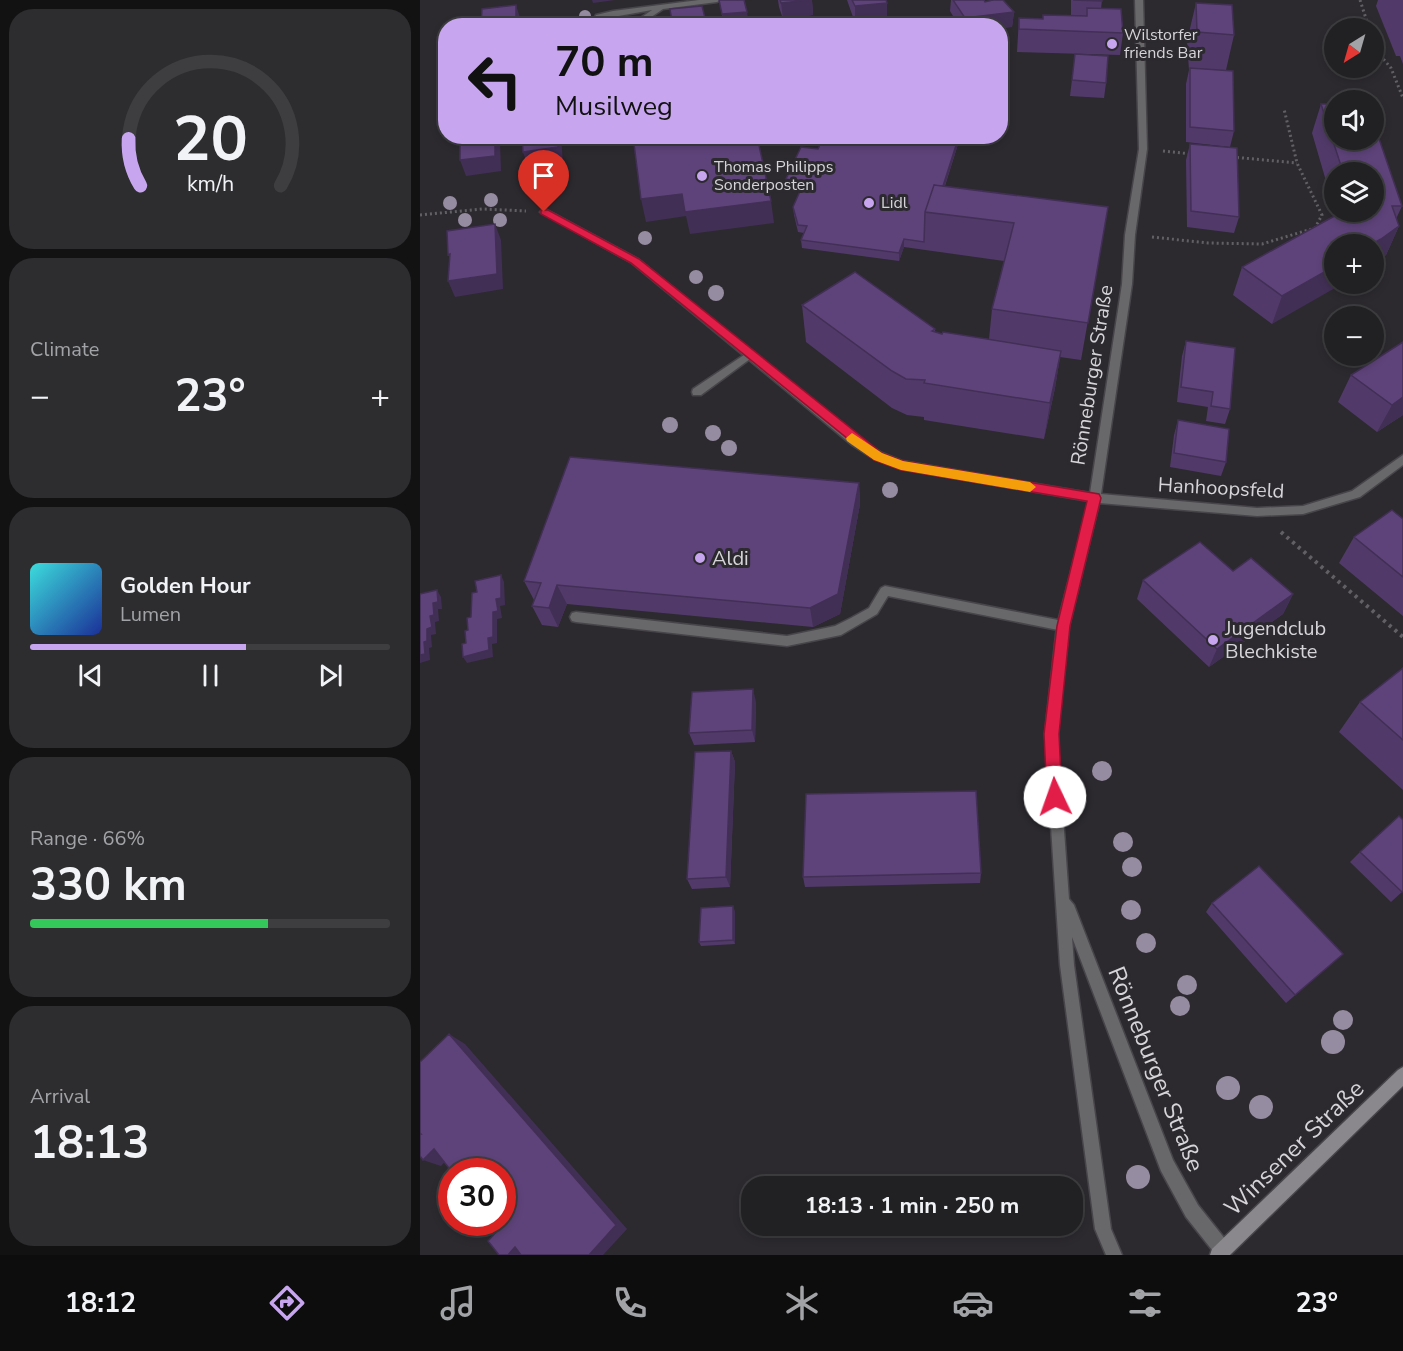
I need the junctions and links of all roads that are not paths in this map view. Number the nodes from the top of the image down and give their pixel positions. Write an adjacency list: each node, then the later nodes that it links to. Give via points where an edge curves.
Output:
1 (717, 0): 3 (street)
2 (1139, 0): 10 (street, Rönneburger Straße, via 1143,149)
3 (662, 6): 4 (street); 5 (street)
4 (598, 18)
5 (644, 18)
6 (544, 212): 7 (street, Hanhoopsfeld, via 635,261)
7 (750, 354): 8 (street); 10 (street, Hanhoopsfeld, via 878,456 901,465)
8 (697, 392)
9 (1403, 459): 10 (street, Hanhoopsfeld, via 1356,494 1303,510 1257,512)
10 (1095, 498): 12 (street, Rönneburger Straße)
11 (576, 617): 12 (street, via 787,641 837,631 855,622 873,610 885,591)
12 (1063, 626): 13 (street, Rönneburger Straße, via 1051,734)
13 (1063, 896): 15 (street, Rönneburger Straße, via 1167,1164 1192,1211); 16 (street, Rönneburger Straße, via 1067,964 1102,1218)
14 (1403, 1075): 15 (main road, Winsener Straße)
15 (1221, 1253)
16 (1114, 1255)

